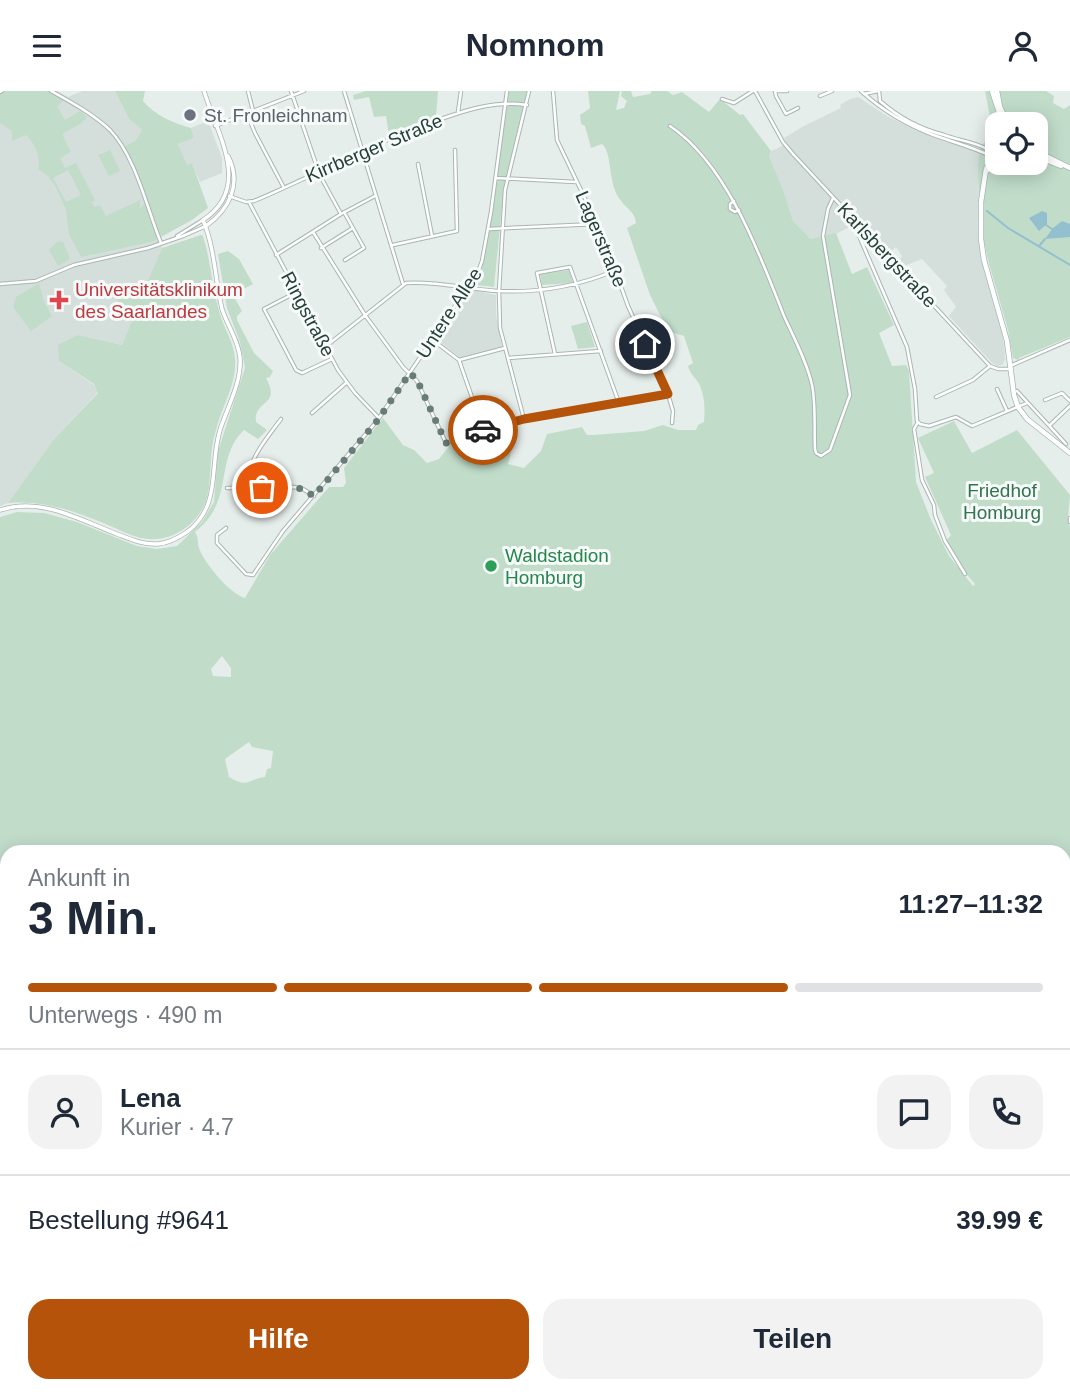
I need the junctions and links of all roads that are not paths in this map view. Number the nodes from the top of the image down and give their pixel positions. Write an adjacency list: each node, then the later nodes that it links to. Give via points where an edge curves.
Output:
1 (51, 91): 62 (street, via 114,135 132,166)
2 (204, 91): 29 (street)
3 (248, 91): 24 (street)
4 (304, 91): 17 (street)
5 (344, 91): 32 (street)
6 (461, 91): 27 (street)
7 (507, 91): 21 (street, Untere Allee)
8 (529, 91): 22 (street)
9 (553, 91): 43 (street, Lagerstraße, via 556,136)
10 (753, 91): 20 (street, via 734,103); 47 (street, Karlsbergstraße, via 783,142)
11 (776, 91): 12 (street); 23 (street, via 786,114)
12 (787, 91)
13 (832, 91): 19 (street)
14 (878, 91): 18 (street); 31 (street, via 880,101 916,124)
15 (992, 91): 25 (main road)
16 (997, 91): 26 (main road)
17 (292, 93): 24 (street); 38 (street)
18 (863, 93): 34 (street, via 924,131)
19 (820, 96)
20 (722, 99)
21 (505, 102): 22 (street, Kirrberger Straße); 27 (street, Kirrberger Straße); 40 (street, Untere Allee)
22 (527, 105): 41 (street)
23 (799, 108)
24 (253, 111): 28 (street)
25 (1001, 112)
26 (1002, 112)
27 (458, 113): 32 (street, Kirrberger Straße)
28 (247, 114): 29 (street); 44 (street)
29 (215, 126): 46 (street, via 234,171)
30 (670, 126): 48 (street, via 700,155)
31 (985, 148)
32 (362, 150): 38 (street, Kirrberger Straße); 45 (street)
33 (455, 151): 60 (street, via 458,229)
34 (985, 151)
35 (1048, 159): 37 (main road)
36 (418, 164): 60 (street)
37 (1070, 169)
38 (318, 170): 44 (street, Kirrberger Straße)
39 (986, 175): 86 (main road, via 981,202 984,260 1005,331)
40 (496, 178): 41 (street); 57 (street, Untere Allee)
41 (507, 180): 43 (street); 58 (street)
42 (323, 181): 51 (street)
43 (577, 182): 54 (street, Lagerstraße)
44 (284, 187): 49 (street, Kirrberger Straße)
45 (376, 195): 51 (street); 63 (street)
46 (229, 196): 49 (street); 53 (street); 55 (street, via 220,214)
47 (833, 198): 50 (street, via 824,241 850,395 830,450 821,456 815,449 811,381); 52 (street, Karlsbergstraße)
48 (734, 201): 50 (street); 50 (street, via 730,209)
49 (249, 202): 65 (street, Ringstraße)
50 (739, 210)
51 (342, 213): 56 (street); 59 (street)
52 (849, 215): 85 (street, Karlsbergstraße); 104 (street, via 907,347)
53 (203, 220): 55 (street); 61 (street)
54 (597, 225): 58 (street); 67 (street, Lagerstraße)
55 (206, 226): 61 (street); 114 (street, via 222,306 240,361 217,440 213,493 204,514 174,540 153,544 54,509 27,505)
56 (353, 228): 64 (street); 66 (street, via 364,248)
57 (488, 229): 58 (street); 71 (street, Untere Allee, via 481,265)
58 (502, 229): 73 (street)
59 (313, 232): 64 (street); 65 (street)
60 (432, 237): 63 (street)
61 (174, 238): 62 (street)
62 (162, 243): 68 (street, via 90,260 30,282)
63 (391, 245): 69 (street)
64 (321, 248): 75 (street)
65 (276, 255): 74 (street, Ringstraße)
66 (345, 260)
67 (615, 271): 70 (street); 91 (street, Lagerstraße)
68 (0, 284)
69 (403, 284): 71 (street); 75 (street)
70 (577, 285): 72 (street); 72 (street, via 570,267 537,272); 80 (street)
71 (469, 286): 73 (street); 77 (street, Untere Allee)
72 (540, 289): 73 (street); 81 (street)
73 (499, 291): 79 (street)
74 (295, 292): 78 (street, Ringstraße); 83 (street, via 264,309 298,373)
75 (365, 315): 78 (street); 87 (street)
76 (1070, 339): 86 (street)
77 (432, 340): 84 (street); 87 (street, Untere Allee)
78 (325, 347): 83 (street, Ringstraße)
79 (505, 348): 82 (street); 84 (street)
80 (601, 351): 81 (street); 95 (street)
81 (555, 354): 82 (street)
82 (508, 358): 103 (street)
83 (332, 359): 88 (street, Ringstraße)
84 (459, 360): 107 (street)
85 (990, 366): 86 (street); 92 (street, via 973,380)
86 (1010, 367): 98 (main road)
87 (410, 373): 101 (street, Untere Allee); 107 (street, via 446,443)
88 (346, 383): 100 (street); 101 (street, Ringstraße)
89 (997, 389): 99 (street)
90 (1017, 391): 96 (street)
91 (668, 394): 95 (street); 105 (street, Lagerstraße)
92 (936, 397)
93 (1045, 400): 94 (street, via 1062,393)
94 (1070, 401)
95 (619, 403): 103 (street)
96 (1027, 403): 98 (street); 106 (street)
97 (1070, 406): 106 (street)
98 (1018, 407): 99 (street); 108 (main road, via 1027,419)
99 (1007, 412): 104 (street, via 972,426 956,417 929,426)
100 (312, 413)
101 (379, 418): 113 (street, Untere Allee)
102 (281, 419): 112 (street, via 255,454)
103 (524, 419): 107 (street)
104 (918, 422): 116 (street, via 914,429 920,474 945,541)
105 (672, 423)
106 (1049, 426): 108 (street)
107 (484, 430)
108 (1056, 438): 109 (street); 110 (main road)
109 (1066, 444)
110 (1070, 453)
111 (227, 488): 112 (street)
112 (247, 488): 113 (street, via 299,488)
113 (314, 496): 115 (street, Untere Allee, via 253,575 246,574 217,543 217,535)
114 (0, 510)
115 (226, 528)
116 (965, 574)

